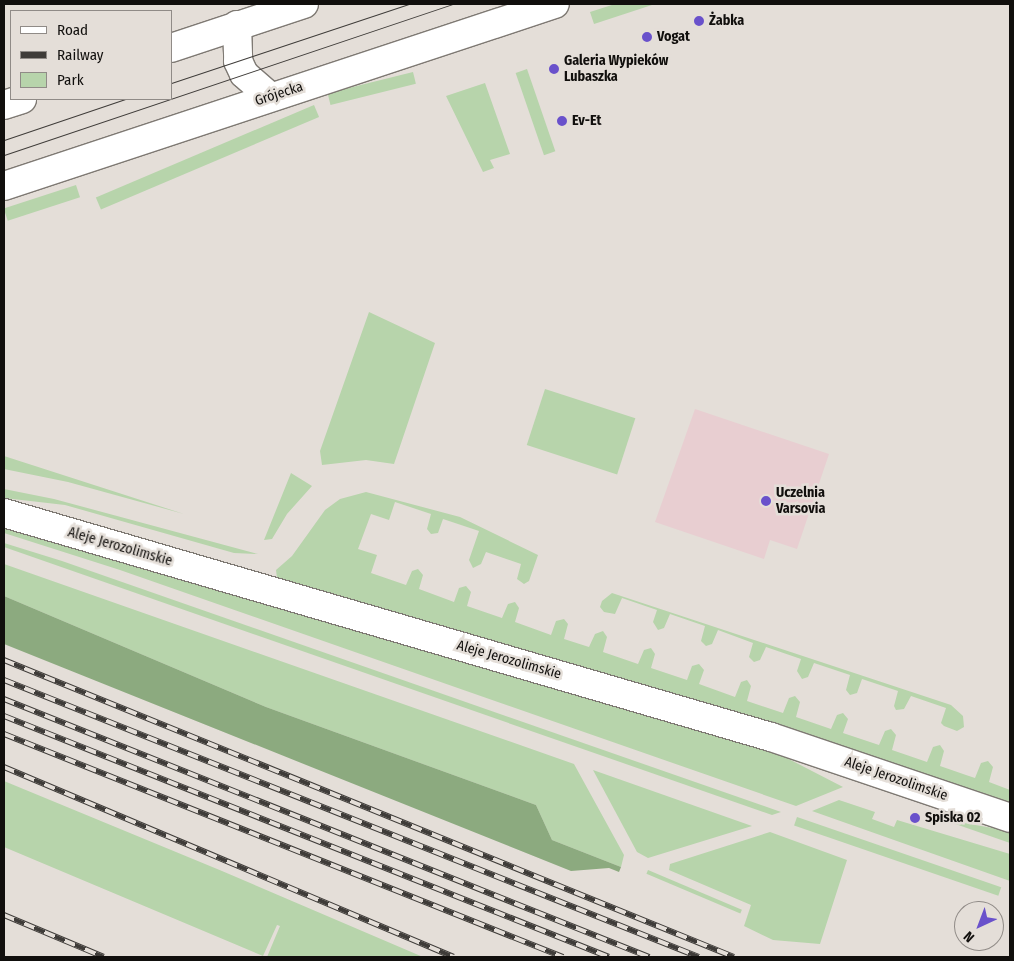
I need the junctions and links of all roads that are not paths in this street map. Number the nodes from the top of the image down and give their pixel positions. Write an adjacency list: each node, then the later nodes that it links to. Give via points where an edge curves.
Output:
1 (304, 4): 3 (main road)
2 (555, 4): 5 (main road, Grójecka)
3 (237, 25): 4 (main road); 5 (main road, via 238,61 244,74)
4 (172, 48)
5 (270, 97): 8 (main road, Grójecka)
6 (19, 100): 7 (main road)
7 (4, 105)
8 (4, 186)
9 (4, 513): 10 (main road, Aleje Jerozolimskie, via 771,737)
10 (1010, 818)

